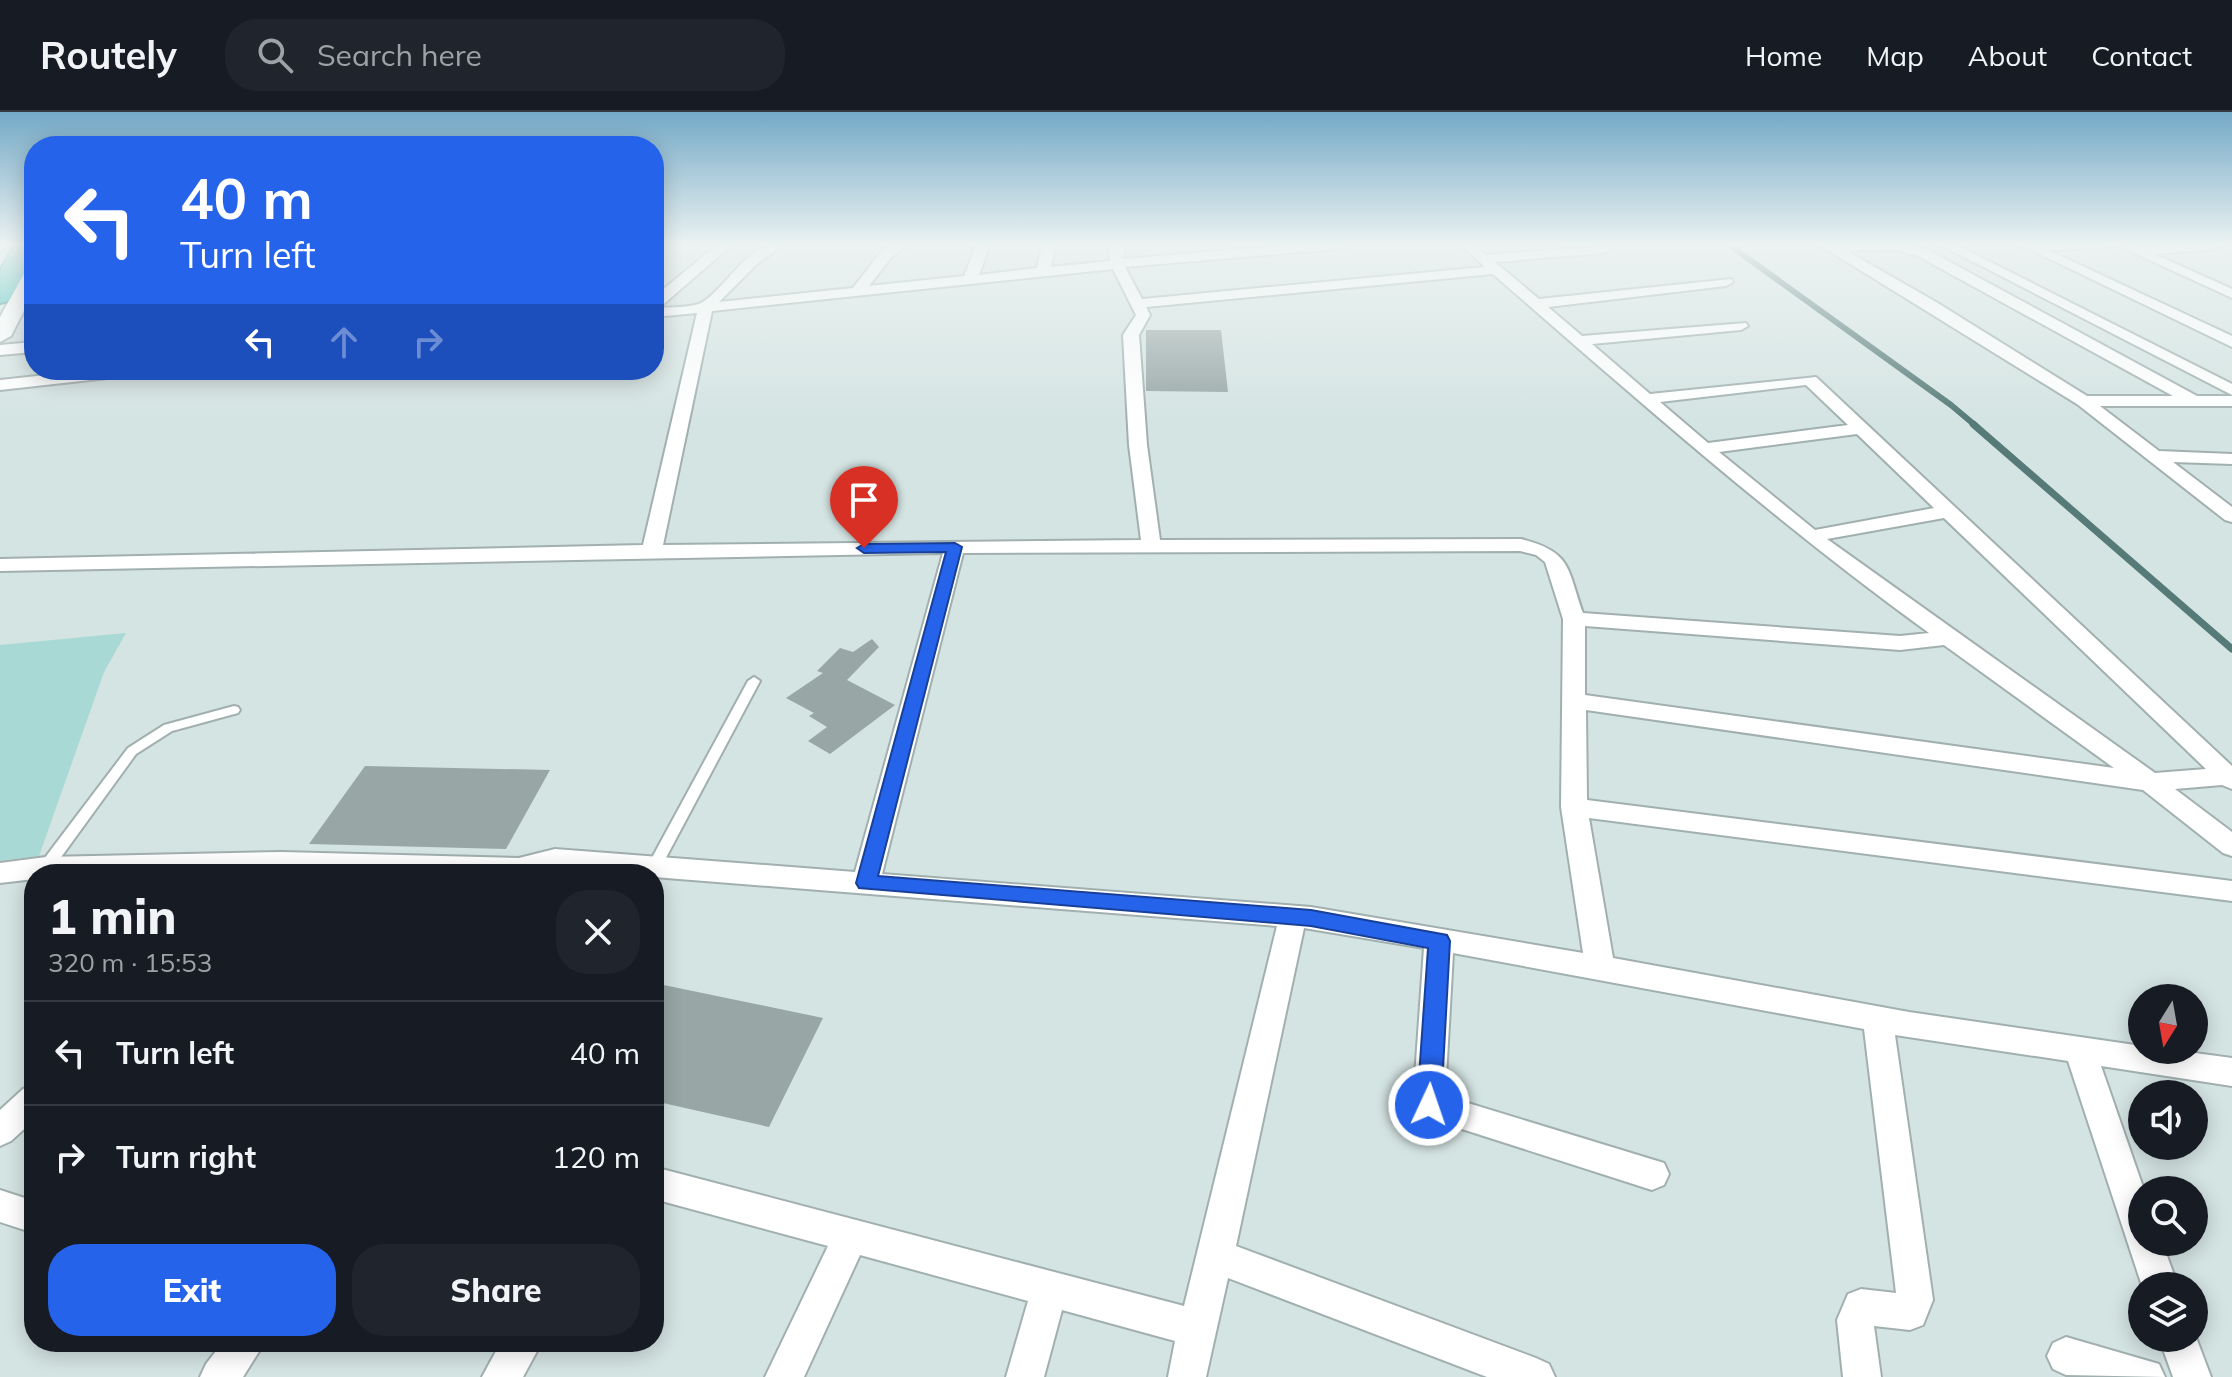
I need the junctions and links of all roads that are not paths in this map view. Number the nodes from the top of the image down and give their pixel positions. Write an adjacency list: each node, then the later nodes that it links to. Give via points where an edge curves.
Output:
1 (15, 303): 15 (street)
2 (710, 303): 12 (street)
3 (750, 303): 12 (street)
4 (1146, 303): 10 (street)
5 (1543, 303): 11 (street)
6 (1928, 303): 24 (street)
7 (2017, 303): 26 (street)
8 (2062, 303): 22 (street)
9 (2150, 303): 17 (street)
10 (1137, 304): 34 (street, via 1143,315 1131,335)
11 (1535, 304): 16 (street)
12 (705, 308): 13 (street); 36 (street)
13 (664, 312)
14 (1741, 326): 16 (street)
15 (0, 336)
16 (1579, 341): 23 (street)
17 (2232, 342)
18 (24, 348): 19 (street)
19 (0, 350)
20 (45, 380): 21 (street)
21 (0, 385)
22 (2232, 390)
23 (1646, 399): 27 (street, via 1802,378); 28 (street)
24 (2083, 401): 26 (street); 29 (street)
25 (2232, 401): 26 (street)
26 (2195, 402)
27 (1864, 428): 28 (street); 31 (street)
28 (1705, 449): 33 (street)
29 (2155, 456): 30 (street); 32 (street)
30 (2232, 459)
31 (1949, 511): 33 (street); 43 (street)
32 (2232, 516)
33 (1813, 536): 39 (street)
34 (1151, 545): 35 (street); 38 (street, via 1521,545 1554,560)
35 (955, 547): 36 (street); 54 (street)
36 (652, 551): 37 (street)
37 (0, 565)
38 (1574, 619): 39 (street, via 1900,643); 41 (street)
39 (1947, 638): 44 (street)
40 (754, 681): 50 (lane)
41 (1572, 701): 44 (street); 45 (street)
42 (234, 710): 47 (lane, via 168,728 132,751)
43 (2230, 778): 44 (street)
44 (2150, 782): 46 (street)
45 (1574, 807): 55 (street); 58 (street)
46 (2232, 846)
47 (48, 864)
48 (539, 864): 49 (street, via 555,859)
49 (617, 864)
50 (656, 864)
51 (664, 868): 54 (street)
52 (24, 870): 53 (street)
53 (0, 873)
54 (866, 883): 56 (street)
55 (2232, 891)
56 (1293, 917): 57 (street); 70 (street)
57 (1439, 941): 58 (street); 64 (street, via 1429,1105)
58 (1600, 967): 59 (street)
59 (1878, 1019): 60 (street); 83 (street, via 1915,1300 1910,1312 1861,1307 1855,1320)
60 (2080, 1050): 61 (street); 66 (street)
61 (2232, 1072)
62 (24, 1108): 63 (street)
63 (0, 1131)
64 (1652, 1174)
65 (664, 1186): 69 (street)
66 (2128, 1192)
67 (0, 1206): 68 (street)
68 (24, 1214)
69 (850, 1237): 71 (street); 79 (street)
70 (1216, 1256): 72 (street); 82 (street)
71 (1050, 1287): 72 (street); 80 (street)
72 (1196, 1328): 81 (street)
73 (238, 1352): 77 (street)
74 (517, 1352): 78 (street)
75 (2183, 1352): 85 (street)
76 (2066, 1356): 84 (street)
77 (219, 1377)
78 (501, 1377)
79 (784, 1377)
80 (1025, 1377)
81 (1187, 1377)
82 (1536, 1377)
83 (1862, 1377)
84 (2146, 1377)
85 (2192, 1377)

